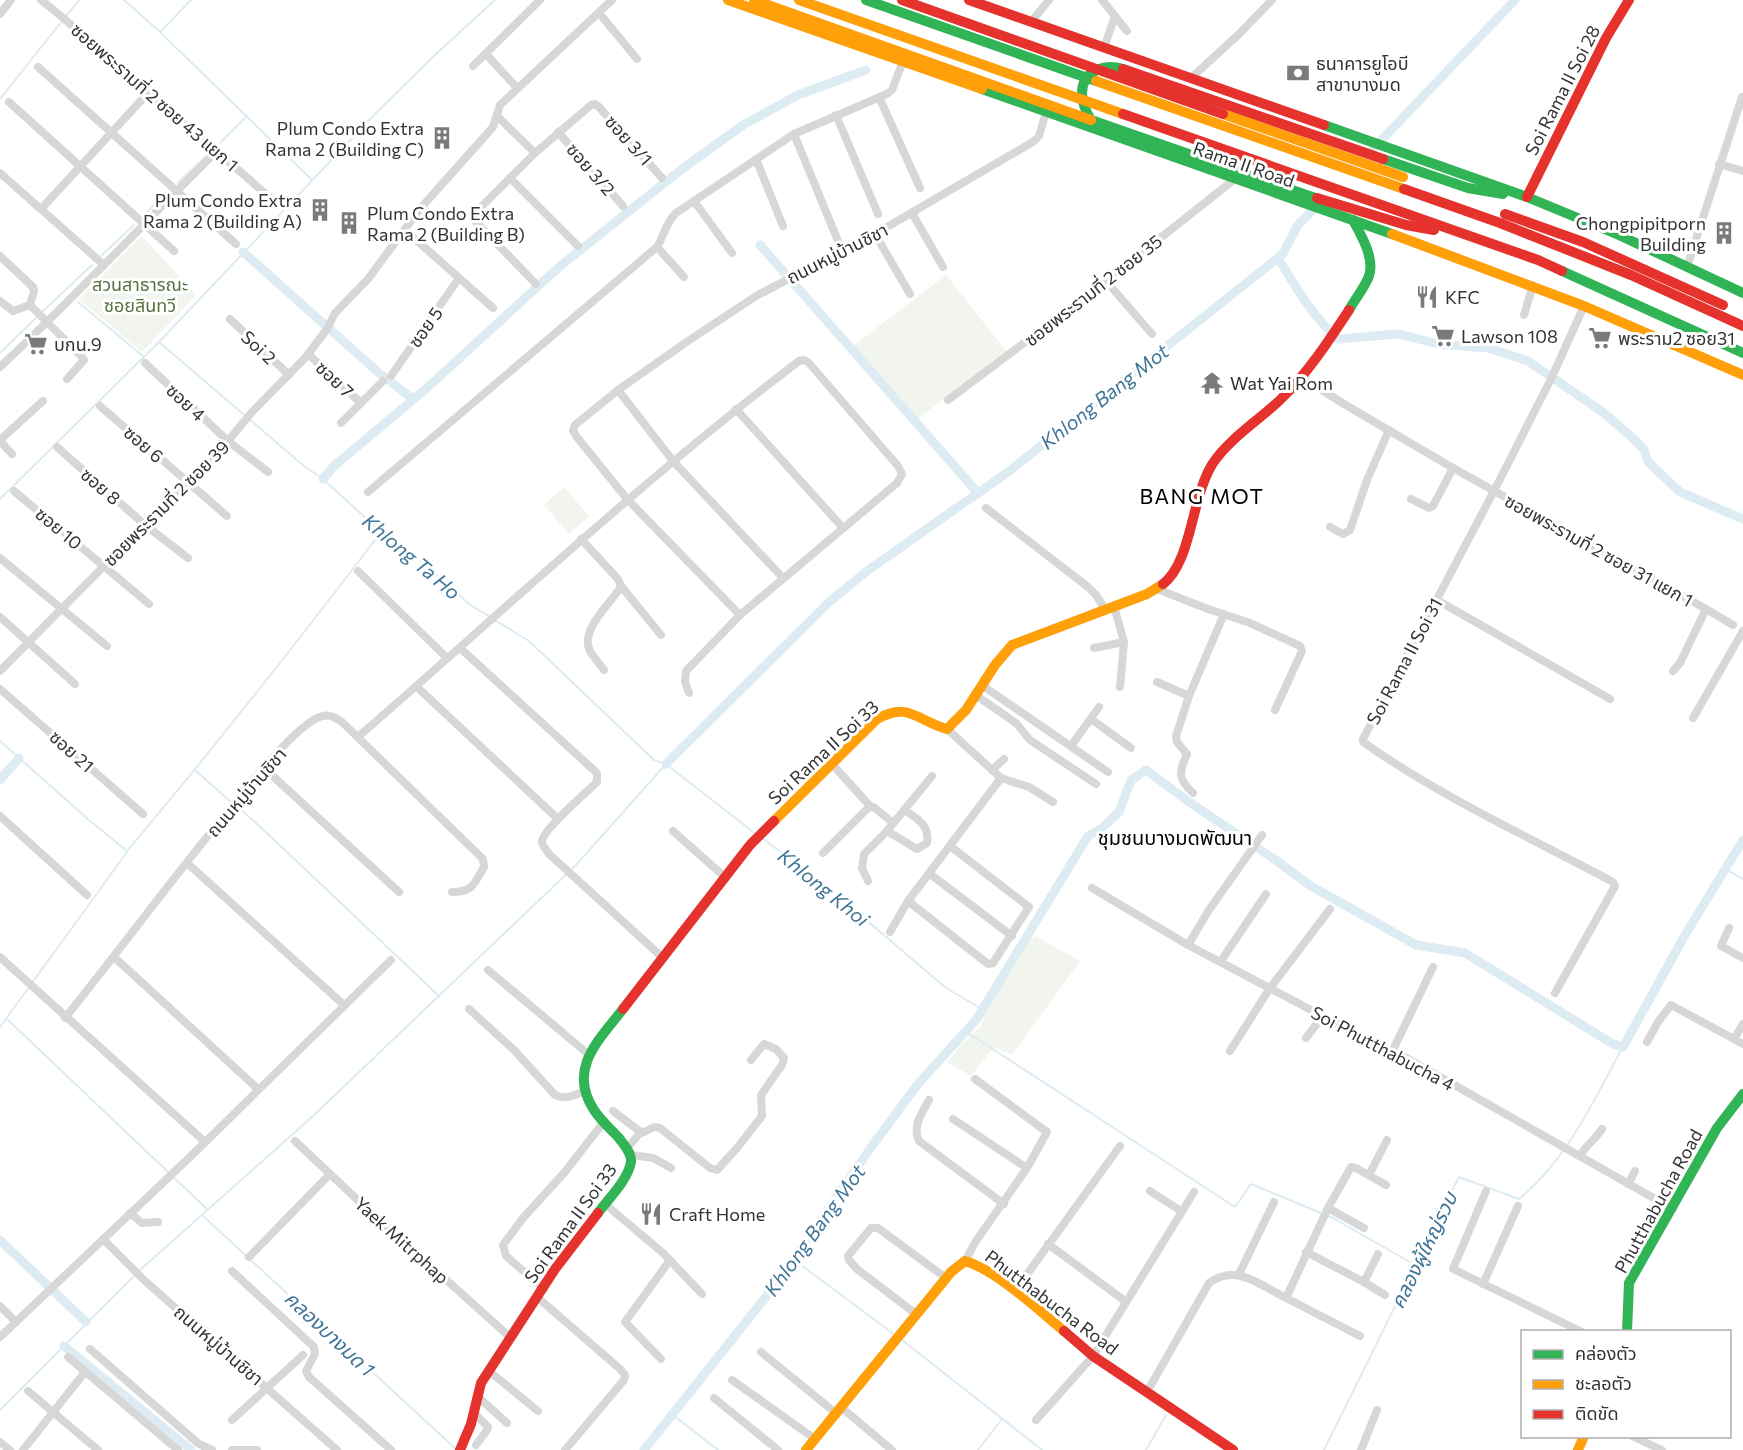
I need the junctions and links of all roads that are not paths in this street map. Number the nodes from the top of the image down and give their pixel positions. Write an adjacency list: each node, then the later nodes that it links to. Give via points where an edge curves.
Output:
1 (11, 0): 18 (street)
2 (41, 0): 31 (street, ซอยพระรามที่ 2 ซอย 43 แยก 1)
3 (540, 0): 23 (street)
4 (612, 0): 17 (street)
5 (728, 0): 25 (main road, Rama II Road)
6 (754, 0): 39 (main road)
7 (799, 0): 70 (main road, Rama II Road)
8 (813, 0): 98 (main road, via 1530,253)
9 (866, 0): 96 (main road, via 1519,230 1631,274)
10 (902, 0): 48 (main road, via 1341,155)
11 (925, 0): 26 (main road)
12 (972, 0): 20 (main road)
13 (1049, 0): 20 (street)
14 (1102, 0): 19 (street)
15 (1272, 0): 29 (street)
16 (1629, 0): 57 (main road, Soi Rama II Soi 28, via 1609,32)
17 (599, 13): 24 (street); 30 (street)
18 (0, 14)
19 (1115, 16): 21 (street); 22 (street)
20 (1031, 22): 22 (main road)
21 (1127, 31)
22 (1104, 48): 29 (main road)
23 (486, 54): 27 (street); 30 (street)
24 (637, 59)
25 (903, 61): 32 (street, via 892,90); 36 (main road, Rama II Road)
26 (1112, 65): 39 (main road, via 1094,70 1083,84 1082,102); 48 (main road)
27 (472, 66)
28 (38, 67): 40 (street)
29 (1190, 79): 57 (main road)
30 (517, 88): 38 (street, via 500,105)
31 (148, 93): 40 (street); 43 (street, ซอยพระรามที่ 2 ซอย 43 แยก 1)
32 (879, 97): 37 (street); 54 (street)
33 (1742, 97): 35 (street)
34 (9, 102): 47 (street)
35 (1740, 108): 46 (street)
36 (1046, 112): 53 (main road, Rama II Road); 62 (street, ถนนหมู่บ้านชิชา, via 1039,136 1033,142)
37 (836, 115): 42 (street); 63 (street)
38 (497, 116): 44 (street); 67 (street, via 493,127)
39 (1091, 120): 60 (main road)
40 (112, 132): 47 (street); 55 (street)
41 (558, 132): 44 (street); 52 (street, ซอย 3/1, via 595,104); 59 (street, ซอย 3/2)
42 (794, 134): 45 (street); 71 (street)
43 (218, 150): 55 (street); 56 (street, ซอยพระรามที่ 2 ซอย 43 แยก 1)
44 (535, 153): 51 (street)
45 (756, 159): 58 (street); 66 (street)
46 (1719, 164): 49 (street); 80 (street)
47 (80, 167): 61 (street); 65 (street)
48 (1390, 167): 57 (main road, via 1468,188); 93 (main road, via 1583,242)
49 (1743, 171)
50 (0, 173): 61 (street)
51 (510, 178): 73 (street); 84 (street, via 473,219)
52 (662, 178)
53 (1235, 178): 60 (main road, Rama II Road, via 1300,202); 83 (street, ซอยพระรามที่ 2 ซอย 35)
54 (920, 188)
55 (177, 191): 65 (street); 72 (street)
56 (268, 196)
57 (1527, 198): 80 (main road)
58 (694, 201): 74 (street, via 671,218); 76 (street)
59 (623, 206)
60 (1336, 208): 64 (main road, Rama II Road); 68 (main road); 70 (main road, via 1421,229)
61 (41, 209): 78 (street)
62 (912, 213): 69 (street, ถนนหมู่บ้านชิชา); 79 (street)
63 (878, 214)
64 (1353, 220): 68 (main road, Rama II Road); 106 (main road, via 1361,237 1369,276)
65 (143, 224): 75 (street); 78 (street)
66 (783, 226)
67 (405, 230): 82 (street); 100 (street, ซอยพระรามที่ 2 ซอย 39, via 368,279 339,309)
68 (1385, 231): 85 (main road, Rama II Road)
69 (875, 234): 87 (street); 109 (street, ถนนหมู่บ้านชิชา, via 756,296)
70 (1466, 234): 99 (main road, Rama II Road, via 1538,260)
71 (838, 241)
72 (236, 244)
73 (578, 246)
74 (657, 247): 81 (street); 127 (street)
75 (174, 251)
76 (732, 253)
77 (0, 256): 89 (street, via 33,289)
78 (104, 265): 95 (street)
79 (943, 267)
80 (1687, 267): 86 (main road)
81 (684, 277)
82 (459, 278): 91 (street); 105 (street, ซอย 5)
83 (1106, 281): 97 (street); 110 (street, ซอยพระรามที่ 2 ซอย 35)
84 (536, 284)
85 (1533, 285): 90 (main road, Rama II Road); 92 (street)
86 (1743, 293)
87 (910, 294)
88 (0, 301): 89 (street, via 12,311)
89 (30, 305): 95 (street)
90 (1584, 306): 104 (main road, Rama II Road); 126 (street, Soi Rama II Soi 31)
91 (493, 308)
92 (1524, 315)
93 (1743, 316)
94 (230, 319): 103 (street, Soi 2)
95 (47, 323): 102 (street); 107 (street, via 84,360)
96 (1743, 326)
97 (1152, 334)
98 (1743, 345)
99 (1743, 353)
100 (308, 354): 103 (street, ซอยพระรามที่ 2 ซอย 39); 112 (street, ซอย 7)
101 (145, 363): 118 (street, ซอย 4)
102 (0, 367)
103 (289, 375): 118 (street, ซอยพระรามที่ 2 ซอย 39)
104 (1743, 375)
105 (391, 376)
106 (1301, 377): 116 (street, ซอยพระรามที่ 2 ซอย 31 แยก 1); 142 (main road, via 1213,464 1191,521 1181,562)
107 (66, 380)
108 (383, 381): 112 (street, ซอย 7)
109 (618, 390): 121 (street); 128 (street, ถนนหมู่บ้านชิชา, via 577,421 573,430)
110 (948, 400)
111 (43, 401): 117 (street)
112 (361, 403): 115 (street, ซอย 7)
113 (100, 406): 124 (street, ซอย 6)
114 (736, 409): 121 (street); 134 (street); 134 (street, via 799,361 808,362 902,474 897,483)
115 (341, 423)
116 (1389, 430): 122 (street, ซอยพระรามที่ 2 ซอย 31 แยก 1); 133 (street, via 1350,530 1342,534)
117 (0, 440): 120 (street)
118 (228, 441): 123 (street, ซอย 4); 124 (street, ซอยพระรามที่ 2 ซอย 39)
119 (57, 447): 132 (street, ซอย 8)
120 (12, 454)
121 (673, 461): 128 (street); 140 (street)
122 (1452, 468): 126 (street, ซอยพระรามที่ 2 ซอย 31 แยก 1); 129 (street, via 1433,506 1429,508)
123 (268, 472)
124 (188, 482): 131 (street, ซอย 6); 132 (street, ซอยพระรามที่ 2 ซอย 39)
125 (14, 490): 138 (street, ซอย 10)
126 (1494, 491): 143 (street, Soi Rama II Soi 31); 147 (street, ซอยพระรามที่ 2 ซอย 31 แยก 1)
127 (368, 492)
128 (627, 499): 135 (street); 149 (street)
129 (1411, 499)
130 (987, 508): 146 (street)
131 (227, 516)
132 (145, 525): 137 (street, ซอย 8); 138 (street, ซอยพระรามที่ 2 ซอย 39)
133 (1330, 527)
134 (843, 528): 140 (street)
135 (581, 539): 141 (street); 157 (street)
136 (0, 558): 145 (street)
137 (188, 558)
138 (104, 566): 144 (street, ซอย 10); 145 (street, ซอยพระรามที่ 2 ซอย 39)
139 (358, 571): 159 (street)
140 (783, 578): 149 (street)
141 (621, 586): 153 (street); 160 (street, via 594,621 589,639 591,652)
142 (1157, 589): 146 (main road); 148 (street)
143 (1437, 600): 172 (street); 226 (street, Soi Rama II Soi 31, via 1363,741 1428,785 1612,882 1615,886)
144 (149, 604)
145 (62, 608): 154 (street, ซอยพระรามที่ 2 ซอย 39); 156 (street)
146 (1110, 608): 155 (street); 165 (main road, via 1012,645)
147 (1706, 609): 151 (street); 162 (street, ซอยพระรามที่ 2 ซอย 31 แยก 1)
148 (1224, 614): 171 (street); 174 (street, via 1250,622 1301,648)
149 (740, 615): 169 (street, via 686,671)
150 (0, 617): 154 (street)
151 (1733, 625)
152 (1743, 630): 175 (street)
153 (661, 635)
154 (29, 642): 161 (street, ซอยพระรามที่ 2 ซอย 39); 164 (street)
155 (1124, 642): 158 (street); 167 (street)
156 (107, 646)
157 (460, 648): 159 (street); 195 (street, via 597,773 597,782)
158 (1094, 648)
159 (447, 658): 166 (street)
160 (604, 670)
161 (0, 671)
162 (1673, 671)
163 (1157, 682): 171 (street)
164 (75, 684)
165 (983, 686): 170 (main road); 179 (street)
166 (417, 687): 178 (street); 195 (street)
167 (1120, 687)
168 (0, 689): 193 (street, ซอย 21)
169 (688, 693)
170 (976, 696): 177 (main road); 188 (street, via 1016,723 1030,740)
171 (1189, 696): 189 (street, via 1176,736 1187,754 1180,777)
172 (1610, 699)
173 (1099, 706): 176 (street)
174 (1275, 710)
175 (1693, 718)
176 (1091, 719): 179 (street); 180 (street)
177 (947, 729): 182 (main road, Soi Rama II Soi 33, via 909,713 887,712); 184 (street)
178 (358, 737): 183 (street, ถนนหมู่บ้านชิชา, via 333,715 324,715 316,718); 208 (street, ถนนหมู่บ้านชิชา, via 483,859 484,867 474,885 464,892)
179 (1071, 746): 185 (street)
180 (1131, 748)
181 (1004, 759): 184 (street)
182 (832, 764): 191 (street); 204 (main road, Soi Rama II Soi 33, via 750,845)
183 (264, 768): 202 (street, ถนนหมู่บ้านชิชา); 207 (street)
184 (992, 770): 187 (street)
185 (1108, 772)
186 (932, 776): 192 (street)
187 (1001, 778): 190 (street, via 1029,787); 200 (street)
188 (1096, 784)
189 (1193, 793)
190 (1053, 802)
191 (870, 806): 196 (street); 201 (street)
192 (905, 810): 196 (street); 198 (street, via 925,826 927,843 917,849)
193 (143, 814)
194 (0, 816): 210 (street)
195 (558, 819): 217 (street, via 541,840 553,857)
196 (893, 823): 198 (street)
197 (673, 831): 204 (street)
198 (888, 831): 205 (street, via 864,854 861,868)
199 (1261, 837): 216 (street)
200 (950, 846): 203 (street); 215 (street, via 1029,907)
201 (823, 853)
202 (188, 863): 219 (street, ถนนหมู่บ้านชิชา); 227 (street)
203 (930, 874): 211 (street); 215 (street)
204 (726, 878): 217 (main road, Soi Rama II Soi 33)
205 (868, 881)
206 (1092, 888): 216 (street, Soi Phutthabucha 4)
207 (399, 892)
208 (452, 892)
209 (1266, 894): 222 (street)
210 (87, 895)
211 (908, 902): 214 (street); 215 (street, via 988,964 993,963)
212 (1330, 909): 225 (street)
213 (1729, 928): 220 (street, via 1721,946)
214 (890, 932)
215 (1012, 936)
216 (1188, 945): 222 (street, Soi Phutthabucha 4)
217 (659, 954): 238 (main road, Soi Rama II Soi 33)
218 (0, 957): 230 (street)
219 (114, 957): 230 (street, ถนนหมู่บ้านชิชา); 241 (street)
220 (1743, 958)
221 (391, 960): 227 (street)
222 (1221, 961): 225 (street, Soi Phutthabucha 4)
223 (1433, 967): 237 (street)
224 (488, 970): 238 (street)
225 (1270, 988): 229 (street, Soi Phutthabucha 4); 236 (street)
226 (1556, 993)
227 (344, 1005): 241 (street)
228 (469, 1009): 242 (street, via 555,1095 571,1097)
229 (1323, 1016): 232 (street); 237 (street, Soi Phutthabucha 4)
230 (65, 1018): 252 (street)
231 (1743, 1024): 233 (street)
232 (1306, 1038)
233 (1734, 1039): 234 (street, via 1671,1005); 235 (street)
234 (1647, 1042)
235 (1743, 1044)
236 (1230, 1051)
237 (1392, 1052): 255 (street, Soi Phutthabucha 4)
238 (588, 1054): 242 (main road, Soi Rama II Soi 33, via 582,1078)
239 (751, 1060): 249 (street, via 764,1044 784,1058 760,1095 762,1116 720,1168 710,1168 660,1128)
240 (975, 1079): 257 (street, via 1047,1130)
241 (258, 1089): 252 (street)
242 (584, 1091): 247 (main road, Soi Rama II Soi 33)
243 (1743, 1094): 271 (main road, Phutthabucha Road, via 1717,1128)
244 (929, 1100): 268 (street, via 916,1125 918,1141)
245 (613, 1112): 249 (street)
246 (953, 1119): 257 (street)
247 (603, 1123): 254 (main road, Soi Rama II Soi 33); 289 (street, via 503,1245 506,1256)
248 (1602, 1129): 255 (street)
249 (641, 1132): 254 (street)
250 (1387, 1140): 260 (street)
251 (296, 1141): 259 (street, Yaek Mitrphap)
252 (205, 1142): 273 (street)
253 (1120, 1146): 277 (street)
254 (630, 1151): 256 (street); 267 (main road, Soi Rama II Soi 33, via 630,1169)
255 (1580, 1156): 261 (street, Soi Phutthabucha 4)
256 (671, 1168)
257 (1027, 1168): 268 (street)
258 (1635, 1171): 261 (street)
259 (330, 1174): 280 (street); 301 (street, Yaek Mitrphap)
260 (1369, 1175): 262 (street); 270 (street, via 1352,1167)
261 (1628, 1184): 271 (street, Soi Phutthabucha 4)
262 (1386, 1185)
263 (1150, 1191): 272 (street)
264 (1486, 1191): 287 (street, via 1453,1268)
265 (1194, 1192): 272 (street)
266 (1274, 1202): 284 (street)
267 (605, 1204): 281 (street); 289 (main road, Soi Rama II Soi 33)
268 (1004, 1204): 282 (street)
269 (1518, 1206): 287 (street)
270 (1328, 1208): 275 (street); 278 (street)
271 (1673, 1209): 298 (main road, Phutthabucha Road, via 1629,1283)
272 (1181, 1211): 293 (street)
273 (130, 1214): 274 (street, via 142,1223); 276 (street)
274 (158, 1222)
275 (1364, 1228)
276 (103, 1239): 296 (street); 311 (street, ถนนหมู่บ้านชิชา, via 145,1281)
277 (1048, 1244): 288 (street); 293 (street)
278 (1306, 1252): 286 (street); 292 (street)
279 (1378, 1254): 286 (street)
280 (249, 1257)
281 (670, 1260): 290 (street); 307 (street, via 625,1322)
282 (965, 1262): 285 (main road, Phutthabucha Road); 288 (main road, Phutthabucha Road, via 975,1264)
283 (232, 1271): 337 (street, via 314,1347 315,1354 306,1371 309,1377)
284 (1239, 1274): 292 (street); 313 (street, via 1223,1274 1209,1283)
285 (946, 1278): 295 (main road, Phutthabucha Road); 295 (street, via 878,1228 871,1228 862,1236 849,1260)
286 (1365, 1282): 291 (street)
287 (1483, 1284): 297 (street)
288 (1015, 1291): 305 (main road, Phutthabucha Road)
289 (540, 1293): 301 (main road, Soi Rama II Soi 33); 338 (street, via 625,1375)
290 (702, 1294)
291 (1384, 1294)
292 (1286, 1298): 299 (street)
293 (1125, 1301): 305 (street)
294 (0, 1306): 296 (street)
295 (915, 1314): 318 (main road, Phutthabucha Road)
296 (16, 1322): 300 (street)
297 (1578, 1330)
298 (1627, 1330)
299 (1360, 1336)
300 (0, 1337)
301 (510, 1338): 309 (main road, Soi Rama II Soi 33)
302 (90, 1349): 333 (street, via 199,1444)
303 (761, 1352): 318 (street)
304 (303, 1355): 311 (street)
305 (1093, 1356): 313 (main road, Phutthabucha Road); 322 (street)
306 (68, 1357): 308 (street)
307 (661, 1359)
308 (86, 1371): 319 (street); 332 (street)
309 (489, 1371): 314 (main road, Soi Rama II Soi 33); 317 (street)
310 (732, 1380): 325 (street)
311 (267, 1387): 321 (street); 336 (street, ถนนหมู่บ้านชิชา)
312 (28, 1391): 319 (street)
313 (1146, 1392): 342 (main road, Phutthabucha Road)
314 (477, 1396): 320 (main road, Soi Rama II Soi 33); 323 (street)
315 (714, 1398): 339 (street)
316 (1377, 1410): 343 (street)
317 (538, 1411)
318 (840, 1411): 325 (main road, Phutthabucha Road); 341 (street)
319 (53, 1412): 330 (street); 331 (street)
320 (474, 1413): 327 (street, via 488,1427); 328 (main road, Soi Rama II Soi 33)
321 (232, 1420)
322 (1036, 1420)
323 (507, 1423)
324 (1634, 1438): 344 (street)
325 (815, 1439): 340 (main road, Phutthabucha Road)
326 (0, 1442): 329 (street)
327 (476, 1445)
328 (460, 1448)
329 (10, 1450)
330 (23, 1450)
331 (98, 1450)
332 (178, 1450)
333 (212, 1450)
334 (232, 1450): 335 (street)
335 (257, 1450)
336 (337, 1450)
337 (391, 1450)
338 (565, 1450)
339 (778, 1450)
340 (806, 1450)
341 (892, 1450)
342 (1233, 1450)
343 (1362, 1450)
344 (1662, 1450)

